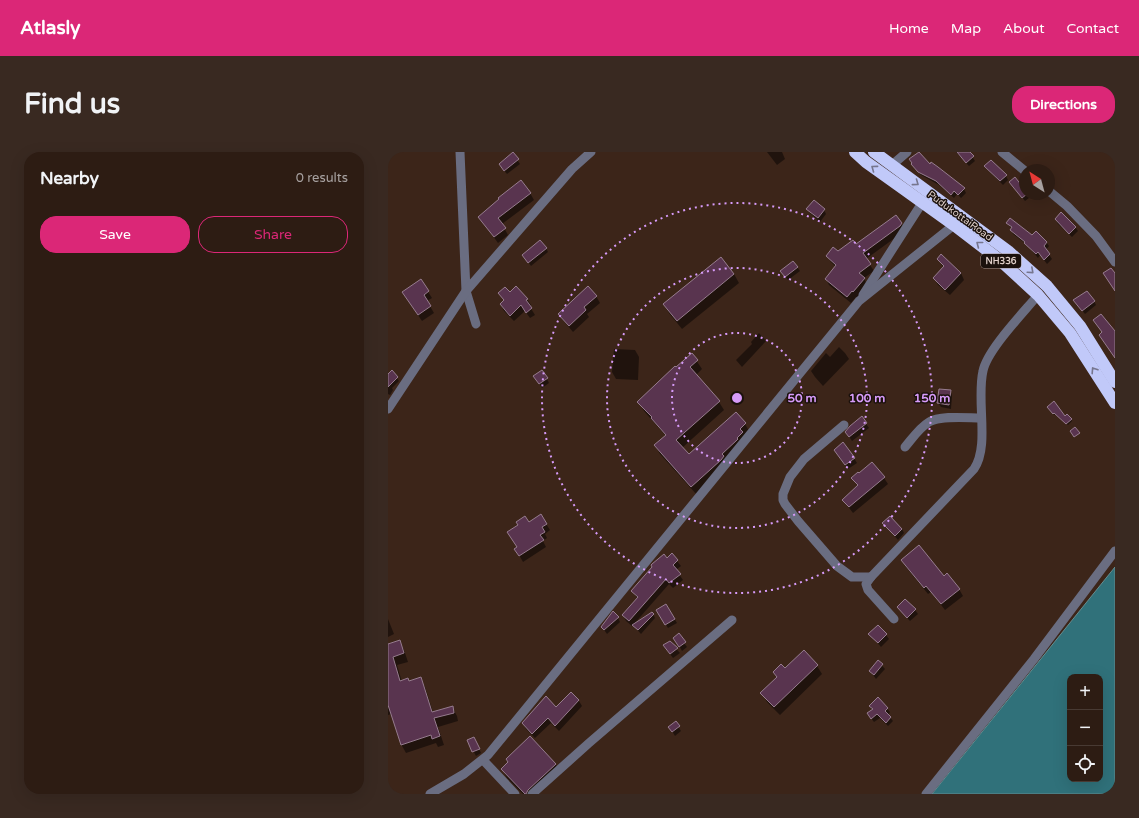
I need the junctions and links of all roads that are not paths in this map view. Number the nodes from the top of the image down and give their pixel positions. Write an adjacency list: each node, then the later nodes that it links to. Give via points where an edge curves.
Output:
1 (460, 152): 13 (street)
2 (591, 152): 13 (street, via 572,168)
3 (855, 152): 10 (highway, PudukottaiRoad / NH336, one-way to 3)
4 (874, 152): 7 (highway, NH336)
5 (907, 152): 7 (street)
6 (1002, 152): 8 (street)
7 (892, 166): 17 (highway, NH336, one-way to 17, via 1008,251 1047,286 1080,326)
8 (1019, 166)
9 (1055, 196): 12 (street, via 1096,236)
10 (922, 203): 11 (highway, PudukottaiRoad / NH336); 15 (street)
11 (954, 225): 14 (highway, PudukottaiRoad / NH336, one-way to 11); 15 (street)
12 (1115, 262)
13 (466, 291): 16 (street); 19 (street)
14 (1038, 295): 18 (highway, PudukottaiRoad / NH336, one-way to 14, via 1070,333); 20 (street, via 990,355 983,369 980,391)
15 (859, 301): 27 (street)
16 (476, 324)
17 (1115, 382)
18 (1115, 403)
19 (388, 408)
20 (981, 418): 22 (street, via 937,419 929,422); 24 (street, via 981,449 978,464)
21 (844, 425): 24 (street, via 804,459 790,477 783,500 837,566 852,577)
22 (905, 448)
23 (1115, 551): 31 (street, via 1034,659)
24 (870, 578): 25 (street, via 866,584 868,590)
25 (894, 619)
26 (732, 620): 30 (street)
27 (483, 760): 28 (street); 29 (street)
28 (430, 794)
29 (515, 794)
30 (532, 794)
31 (926, 794)

